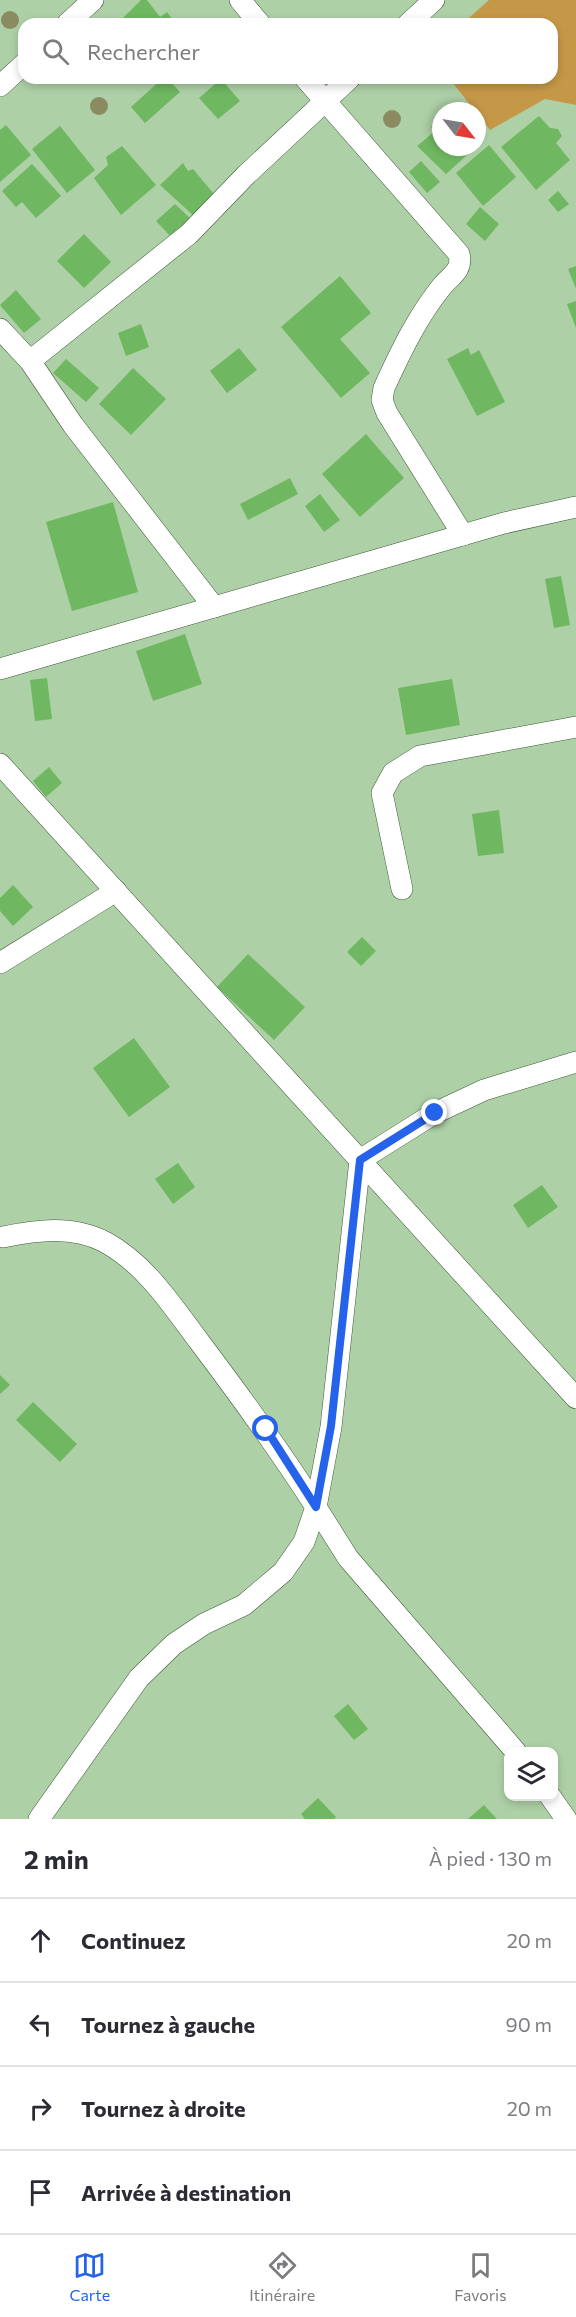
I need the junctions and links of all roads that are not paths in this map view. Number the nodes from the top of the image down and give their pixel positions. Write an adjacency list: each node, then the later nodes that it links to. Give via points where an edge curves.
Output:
1 (93, 0): 4 (street)
2 (240, 0): 5 (street)
3 (434, 0): 6 (street)
4 (74, 18)
5 (255, 18)
6 (414, 18)
7 (18, 70): 10 (street)
8 (310, 84): 11 (street)
9 (344, 84): 11 (street)
10 (0, 86)
11 (325, 102): 13 (street, via 189,234); 15 (street, via 459,254 458,270 418,321 384,388 382,400)
12 (0, 329): 13 (street)
13 (30, 361): 16 (street, via 73,425)
14 (576, 507): 15 (street)
15 (464, 535): 16 (street)
16 (214, 607): 17 (street)
17 (0, 669)
18 (576, 727): 20 (street, via 420,756 393,773 382,793)
19 (0, 764): 21 (street)
20 (402, 889)
21 (116, 891): 22 (street); 24 (street)
22 (0, 963)
23 (576, 1062): 24 (street, via 484,1090 435,1113)
24 (360, 1160): 26 (street); 27 (street, via 331,1426)
25 (1, 1236): 27 (street, via 46,1229 76,1233 103,1241 129,1258 166,1295 266,1429)
26 (576, 1398)
27 (316, 1507): 28 (street, via 348,1558); 30 (street, via 304,1542 283,1572 244,1605 174,1644 139,1678)
28 (512, 1747)
29 (553, 1801): 31 (street)
30 (39, 1819)
31 (566, 1819)

